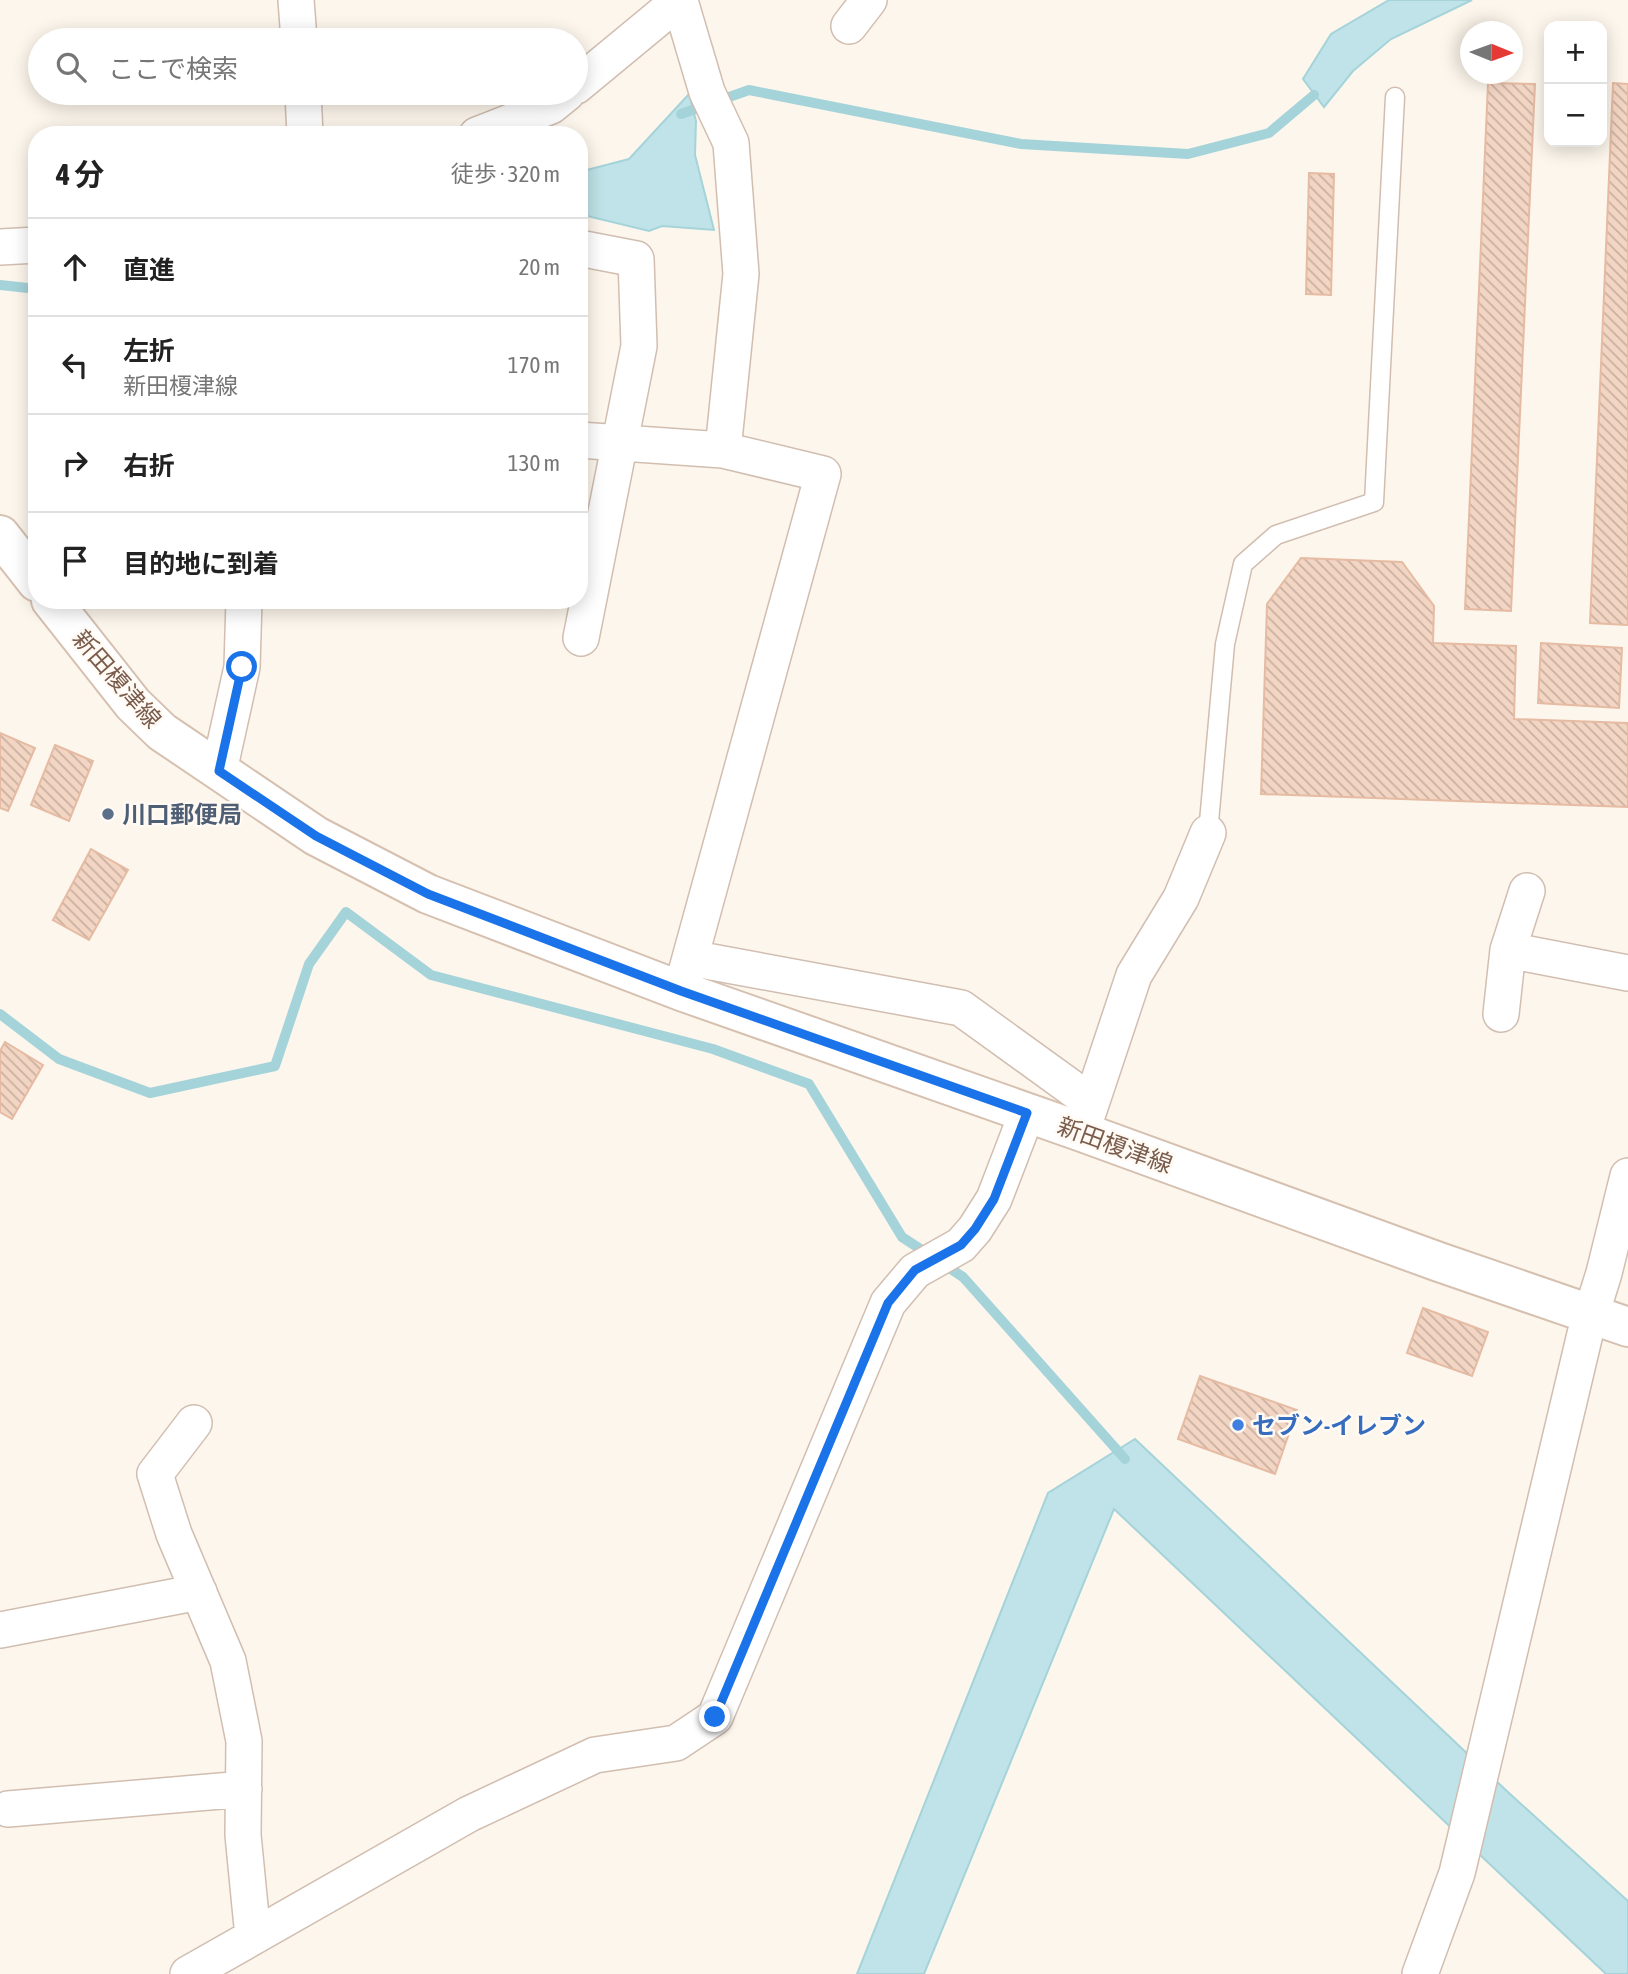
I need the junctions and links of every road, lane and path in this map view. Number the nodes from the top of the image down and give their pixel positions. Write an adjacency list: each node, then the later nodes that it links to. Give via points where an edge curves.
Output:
1 (296, 0): 3 (street)
2 (680, 0): 4 (street); 15 (street, via 707,92 731,143 741,274)
3 (298, 28)
4 (588, 76)
5 (1395, 97): 24 (lane, via 1374,502 1276,535 1243,564 1225,644)
6 (304, 105): 8 (street)
7 (552, 105): 9 (street)
8 (305, 126)
9 (500, 126)
10 (28, 245): 11 (street)
11 (0, 247)
12 (588, 250): 14 (street, via 636,259 639,346)
13 (588, 441): 14 (street)
14 (620, 443): 15 (street); 18 (street)
15 (723, 450): 28 (street, via 823,474)
16 (0, 536): 17 (main road)
17 (28, 571)
18 (588, 603)
19 (58, 609): 23 (main road, 新田榎津線, via 133,704 162,732)
20 (244, 609): 23 (street, via 242,667)
21 (587, 609): 22 (street)
22 (581, 638)
23 (219, 771): 28 (main road, 新田榎津線, via 316,836 428,894)
24 (1209, 833): 31 (street, via 1181,898 1134,975)
25 (1527, 891): 26 (street)
26 (1508, 950): 27 (street); 29 (street)
27 (1628, 973)
28 (685, 974): 30 (main road, 新田榎津線); 31 (street, via 961,1008)
29 (1501, 1014)
30 (1027, 1113): 31 (main road, 新田榎津線); 40 (street, via 994,1199 975,1229 961,1245 915,1270 888,1303 715,1717 676,1743 595,1755 469,1814)
31 (1086, 1117): 33 (main road, 新田榎津線, via 1439,1262)
32 (1628, 1177): 33 (street)
33 (1590, 1312): 34 (main road, 新田榎津線); 42 (street, via 1457,1873)
34 (1628, 1327)
35 (194, 1423): 36 (street, via 155,1474)
36 (199, 1591): 37 (street); 38 (street, via 228,1661 244,1741)
37 (0, 1630)
38 (244, 1789): 39 (street); 40 (street, via 243,1835)
39 (8, 1809)
40 (253, 1937): 41 (street)
41 (188, 1974)
42 (1420, 1974)

